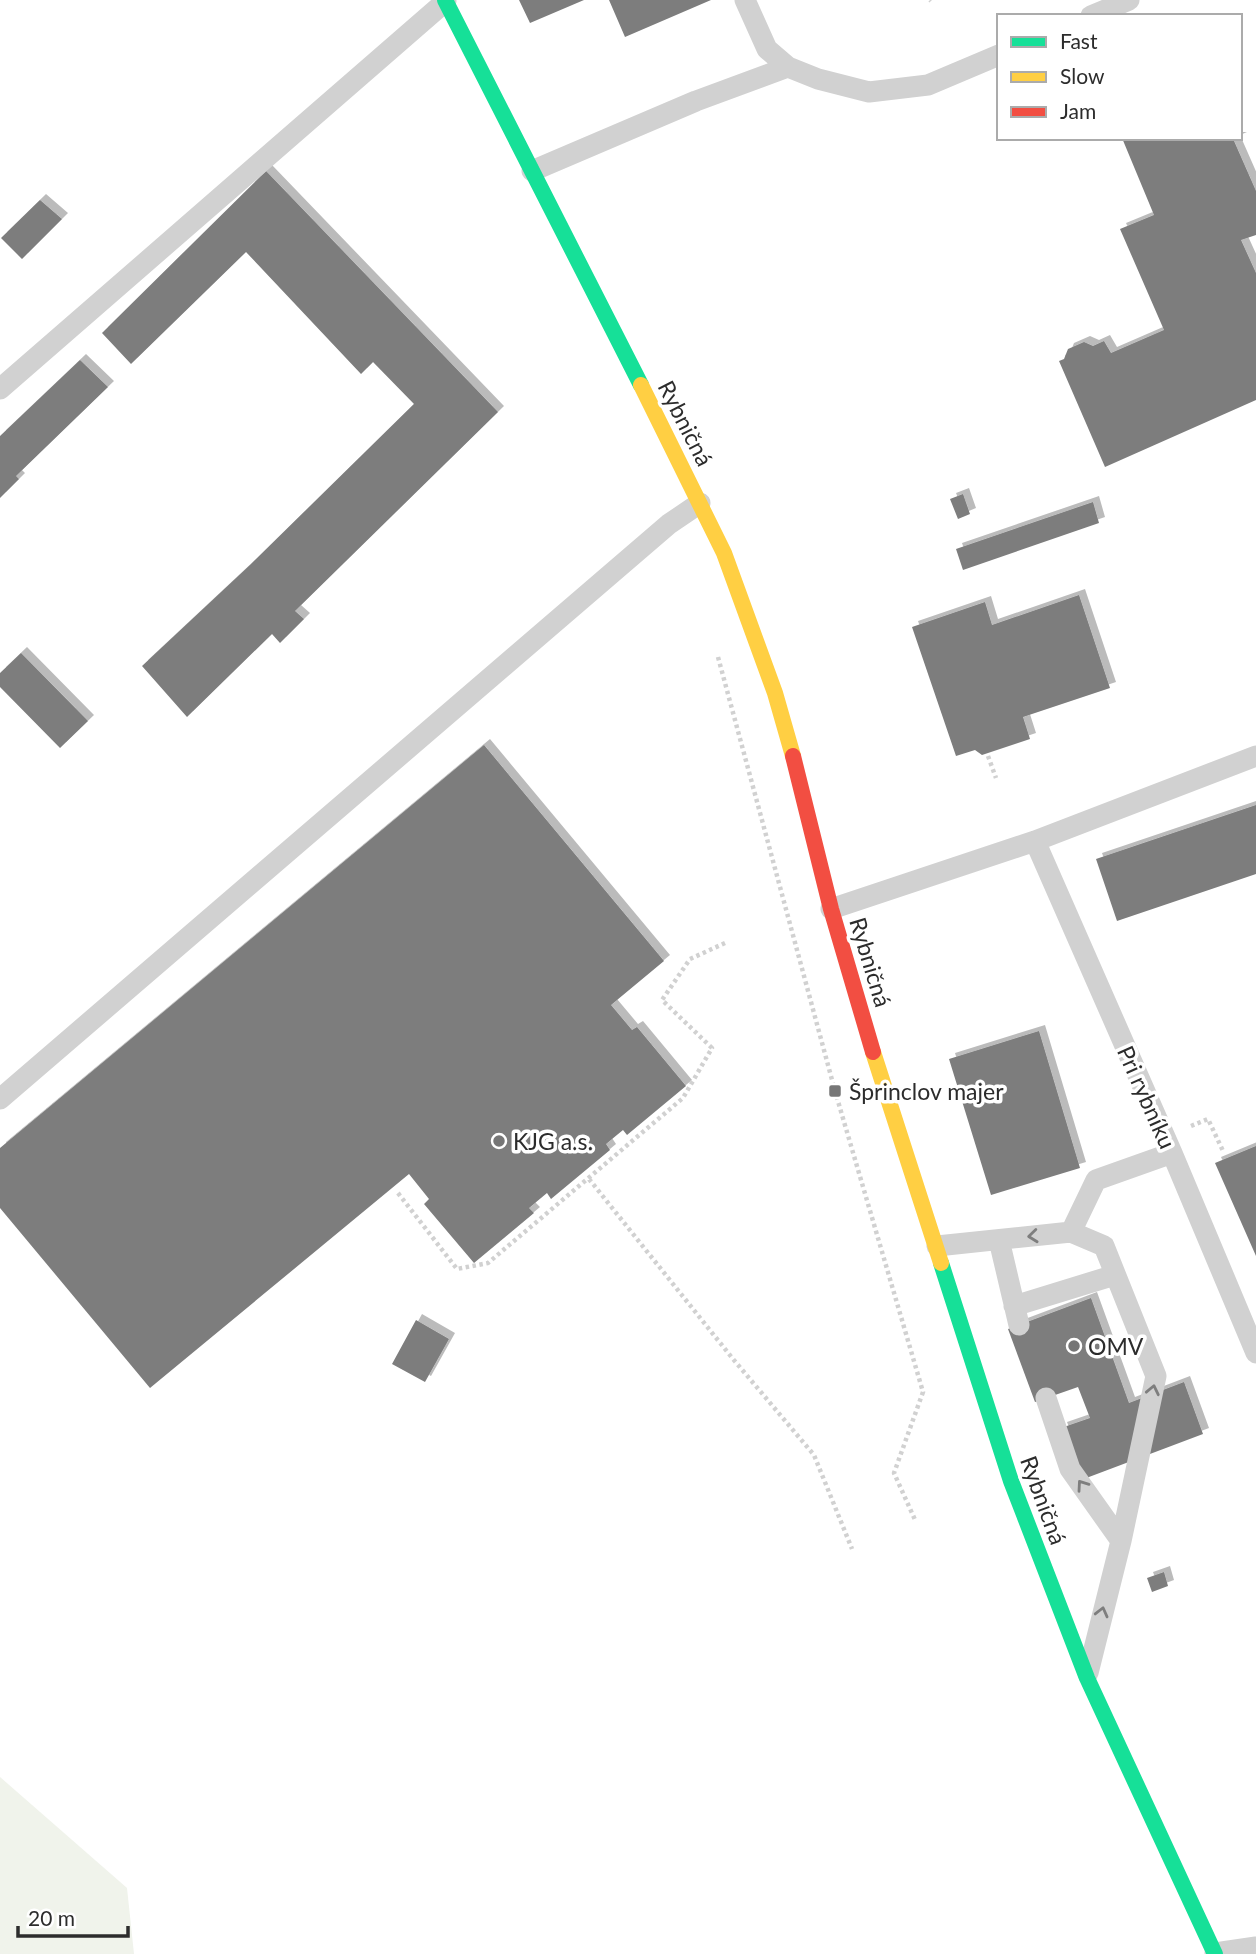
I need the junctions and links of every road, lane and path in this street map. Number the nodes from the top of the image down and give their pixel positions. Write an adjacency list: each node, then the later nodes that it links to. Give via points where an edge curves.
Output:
1 (745, 0): 6 (lane, via 767,49)
2 (1129, 0): 4 (lane)
3 (446, 1): 7 (main road, Rybničná); 8 (lane)
4 (1096, 14)
5 (997, 56): 6 (lane, via 928,85 869,92)
6 (788, 67): 7 (lane)
7 (532, 171): 9 (main road, Rybničná)
8 (0, 389)
9 (700, 503): 15 (main road, Rybničná, via 724,553 775,693); 17 (lane, via 669,524)
10 (717, 651): 28 (path, via 835,1091 923,1392 894,1473)
11 (988, 756): 13 (path)
12 (1256, 756): 14 (lane)
13 (996, 778)
14 (1035, 841): 15 (lane); 18 (lane, Pri rybníku)
15 (831, 909): 24 (main road, Rybničná)
16 (725, 943): 20 (path, via 690,959 662,1000 712,1048 683,1098)
17 (0, 1099)
18 (1168, 1145): 19 (path, via 1208,1119); 22 (lane, via 1096,1180); 26 (lane, Pri rybníku)
19 (1223, 1151)
20 (589, 1179): 21 (path, via 488,1263 457,1269); 30 (path, via 814,1455)
21 (398, 1194)
22 (1071, 1232): 23 (lane, one-way to 23); 25 (lane, via 1104,1246)
23 (999, 1240): 24 (lane); 25 (lane, via 1016,1315)
24 (937, 1246): 31 (main road, Rybničná, via 1011,1481)
25 (1115, 1275): 29 (lane, one-way to 25, via 1156,1376)
26 (1256, 1353)
27 (1046, 1398): 29 (lane, one-way to 27, via 1070,1469)
28 (916, 1522)
29 (1121, 1541): 31 (lane, one-way to 29)
30 (852, 1549)
31 (1087, 1678): 33 (main road, Rybničná)
32 (1256, 1947): 33 (lane)
33 (1215, 1953)

